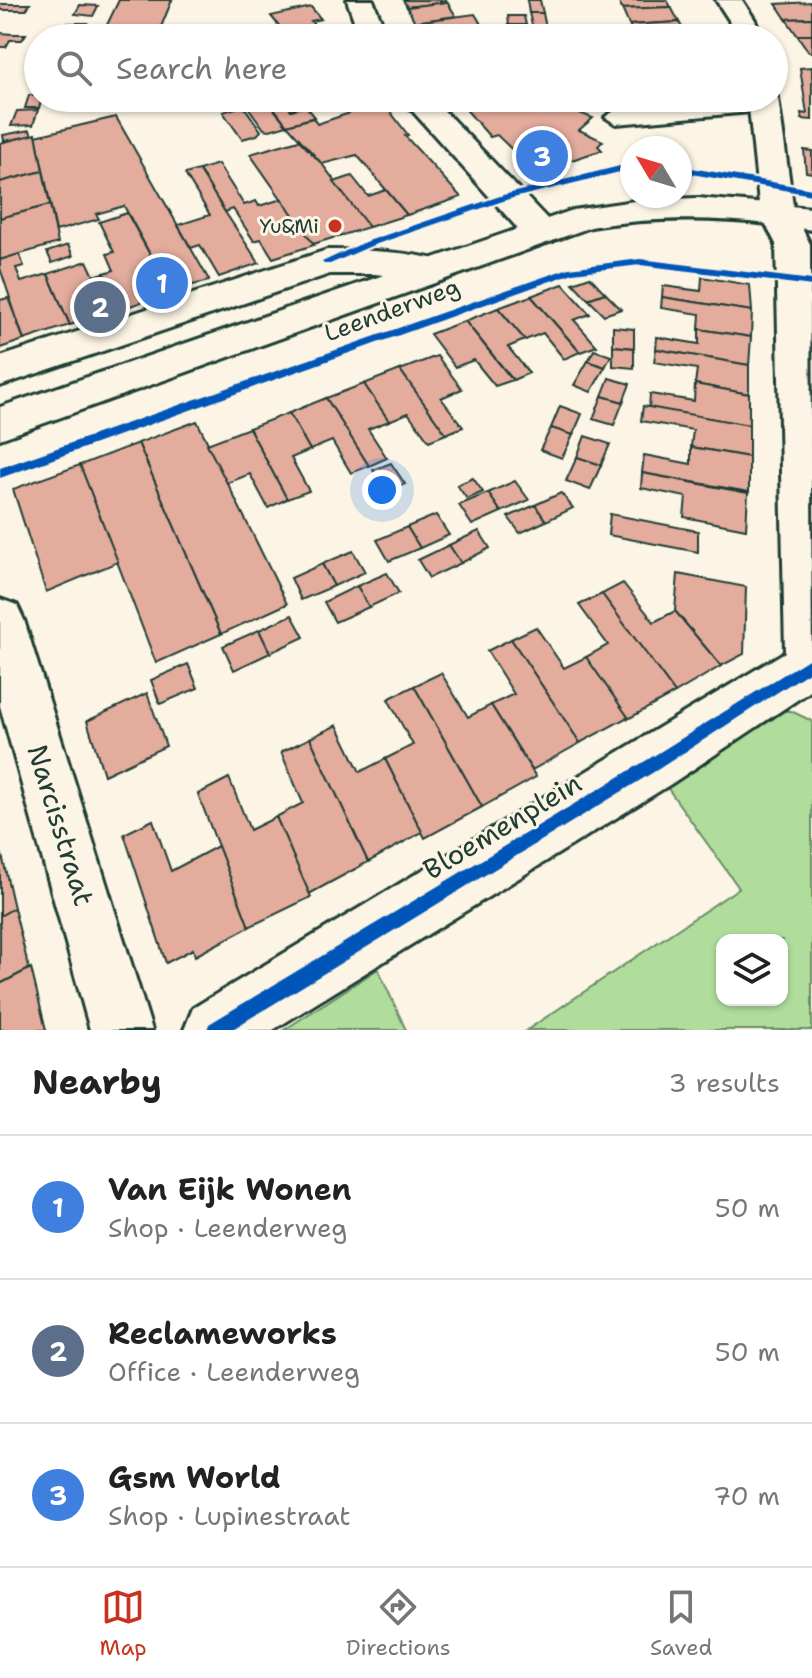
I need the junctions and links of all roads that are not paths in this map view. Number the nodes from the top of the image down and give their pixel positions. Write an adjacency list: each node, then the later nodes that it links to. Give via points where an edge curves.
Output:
1 (360, 0): 3 (street)
2 (729, 0): 4 (street)
3 (369, 24)
4 (743, 24)
5 (429, 112): 10 (street)
6 (665, 112): 8 (lane)
7 (767, 112): 9 (street)
8 (616, 117)
9 (798, 231): 10 (street, Leenderweg); 15 (street)
10 (541, 233): 11 (street, Leenderweg)
11 (434, 270): 12 (street, Leenderweg, via 327,262); 13 (street, Leenderweg)
12 (0, 372)
13 (0, 423)
14 (0, 620): 16 (street, Narcisstraat)
15 (811, 665): 17 (street, Bloemenplein)
16 (121, 1030)
17 (215, 1030)

